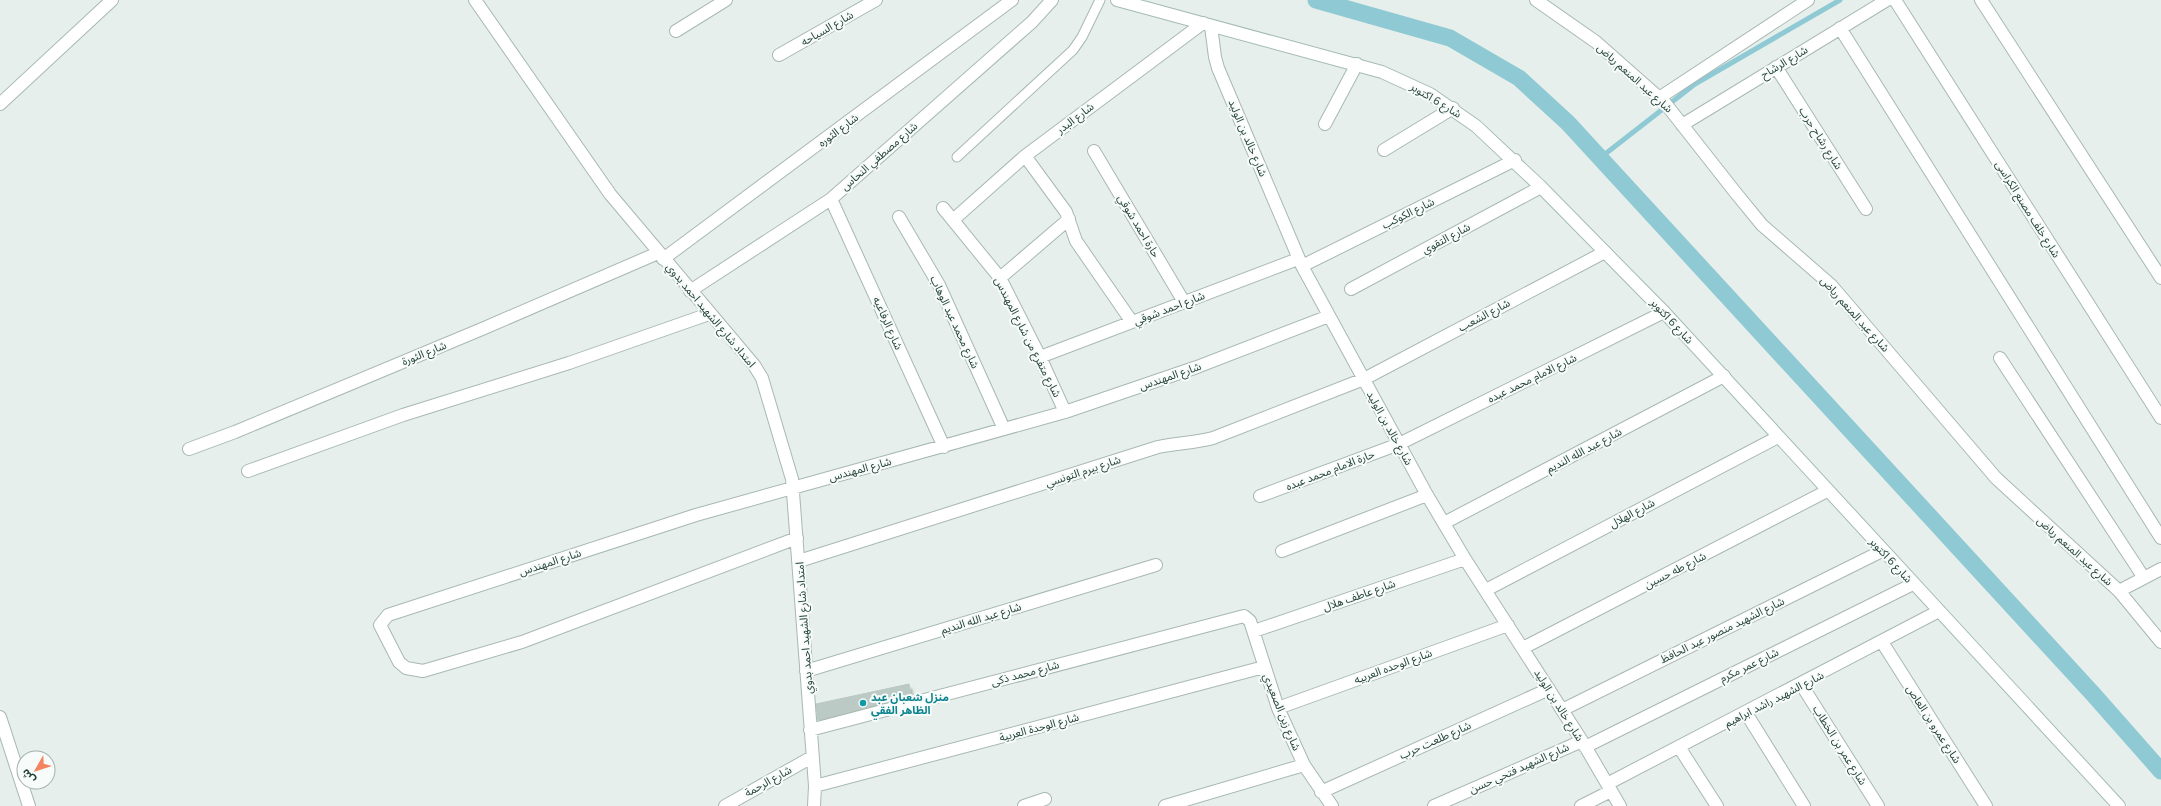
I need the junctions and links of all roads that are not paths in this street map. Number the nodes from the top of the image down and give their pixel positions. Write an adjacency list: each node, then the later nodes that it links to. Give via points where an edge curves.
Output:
1 (112, 0): 21 (street)
2 (475, 0): 38 (street, امتداد شارع الشهيد احمد بدوي, via 610,194)
3 (726, 0): 16 (street)
4 (876, 0): 17 (street, شارع السياحه)
5 (1012, 0): 38 (street, شارع الثوره)
6 (1052, 0): 31 (street, شارع مصطفي النحاس, via 1032,22)
7 (1100, 0): 28 (lane, via 1082,38 1073,50)
8 (1117, 0): 14 (street, شارع 6 اكتوبر)
9 (1536, 0): 20 (street, شارع عبد المنعم رياض, via 1596,42)
10 (1808, 0): 20 (street)
11 (1887, 0): 15 (street, شارع الرشاح)
12 (1895, 0): 54 (street, شارع خلف مصنع الكراسى)
13 (1981, 0): 41 (street)
14 (1207, 25): 18 (street, شارع 6 اكتوبر); 27 (street, شارع البدر); 39 (street, شارع خالد بن الوليد, via 1218,68)
15 (1840, 28): 19 (street, شارع الرشاح); 67 (street)
16 (676, 31)
17 (779, 55)
18 (1357, 64): 22 (street, شارع 6 اكتوبر, via 1407,82); 24 (street)
19 (1776, 67): 23 (street, شارع الرشاح); 33 (street, شارع رشاح حرب)
20 (1662, 101): 23 (street, شارع عبد المنعم رياض)
21 (0, 104)
22 (1453, 108): 26 (street); 29 (street, شارع 6 اكتوبر)
23 (1681, 123): 77 (street, شارع عبد المنعم رياض, via 1748,209 1848,303 1996,478)
24 (1325, 124)
25 (1094, 150): 44 (street, حارة احمد شوقي)
26 (1384, 150)
27 (1025, 156): 35 (street); 36 (street, شارع البدر)
28 (957, 157)
29 (1515, 160): 30 (street, شارع 6 اكتوبر); 39 (street, شارع الكوكب)
30 (1541, 187): 37 (street, شارع 6 اكتوبر); 42 (street, شارع التقوي)
31 (831, 199): 43 (street, شارع مصطفي النحاس); 58 (street, شارع الرفاعيه)
32 (943, 208): 36 (street, شارع متفرع من شارع المهندس)
33 (1866, 209)
34 (899, 217): 55 (street, شارع محمد عبد الوهاب, via 939,285)
35 (1069, 219): 40 (street); 48 (street, via 1076,241)
36 (953, 220): 40 (street, شارع متفرع من شارع المهندس)
37 (1605, 252): 45 (street, شارع 6 اكتوبر); 52 (street, شارع الشعب)
38 (661, 256): 43 (street, امتداد شارع الشهيد احمد بدوي); 59 (street, شارع الثورة)
39 (1300, 262): 44 (street, شارع احمد شوقي); 47 (street, شارع خالد بن الوليد)
40 (1000, 278): 49 (street, شارع متفرع من شارع المهندس)
41 (2161, 278)
42 (1350, 289)
43 (690, 291): 46 (street, امتداد شارع الشهيد احمد بدوي)
44 (1184, 302): 48 (street, شارع احمد شوقي)
45 (1664, 312): 51 (street, شارع 6 اكتوبر); 57 (street, شارع الامام محمد عبده)
46 (709, 314): 60 (street, via 570,363 403,415); 61 (street, امتداد شارع الشهيد احمد بدوي, via 754,365 762,378 790,471)
47 (1329, 316): 52 (street, شارع خالد بن الوليد); 53 (street, شارع المهندس, via 1196,367)
48 (1132, 322): 49 (street, شارع احمد شوقي)
49 (1040, 357): 53 (street, شارع متفرع من شارع المهندس)
50 (2000, 358): 74 (street)
51 (1724, 376): 56 (street, شارع 6 اكتوبر); 65 (street, شارع عبد الله النديم)
52 (1364, 380): 57 (street, شارع خالد بن الوليد); 71 (street, شارع بيرم التونسي, via 1213,438 1195,443 1158,447)
53 (1065, 412): 55 (street, شارع المهندس)
54 (2161, 418)
55 (1004, 430): 58 (street, شارع المهندس)
56 (1778, 437): 62 (street, شارع 6 اكتوبر); 76 (street, شارع الهلال)
57 (1399, 444): 63 (street, شارع خالد بن الوليد); 64 (street, حارة الامام محمد عبده)
58 (944, 447): 61 (street, شارع المهندس)
59 (189, 449)
60 (248, 471)
61 (792, 487): 66 (street, امتداد شارع الشهيد احمد بدوي); 66 (street, شارع المهندس, via 696,515 388,615 380,625 399,662 406,668 423,670 522,642)
62 (1827, 491): 69 (street, شارع 6 اكتوبر); 84 (street, شارع طه حسين)
63 (1427, 494): 65 (street, شارع خالد بن الوليد); 68 (street)
64 (1260, 496)
65 (1444, 523): 70 (street, شارع خالد بن الوليد)
66 (797, 538): 71 (street, امتداد شارع الشهيد احمد بدوي)
67 (2161, 538)
68 (1282, 551)
69 (1882, 551): 75 (street, شارع 6 اكتوبر); 90 (street, شارع الشهيد منصور عبد الحافظ)
70 (1465, 559): 76 (street, شارع خالد بن الوليد); 81 (street, شارع عاطف هلال)
71 (799, 561): 86 (street, امتداد شارع الشهيد احمد بدوي)
72 (1156, 565): 86 (street, شارع عبد الله النديم)
73 (2161, 569): 74 (street)
74 (2144, 578): 77 (street)
75 (1913, 584): 78 (street, شارع 6 اكتوبر); 94 (street, شارع عمر مكرم)
76 (1486, 590): 80 (street, شارع خالد بن الوليد)
77 (2119, 591): 83 (street, شارع عبد المنعم رياض)
78 (1939, 611): 82 (street, شارع الشهيد راشد ابراهيم); 115 (street, شارع 6 اكتوبر)
79 (1240, 616): 81 (street, شارع زين الصعيدي, via 1248,618); 93 (street, شارع محمد ذكى)
80 (1508, 625): 84 (street, شارع خالد بن الوليد); 89 (street, شارع الوحده العربيه)
81 (1254, 631): 85 (street, شارع زين الصعيدي)
82 (1882, 642): 87 (street, شارع الشهيد راشد ابراهيم); 114 (street, شارع عمرو بن العاص)
83 (2161, 642)
84 (1523, 648): 88 (street, شارع خالد بن الوليد)
85 (1264, 667): 89 (street, شارع زين الصعيدي); 98 (street, شارع الوحدة العربية)
86 (806, 671): 93 (street, امتداد شارع الشهيد احمد بدوي)
87 (1801, 684): 91 (street, شارع الشهيد راشد ابراهيم); 113 (street, شارع عمر بن الخطاب)
88 (1549, 689): 90 (street, شارع خالد بن الوليد); 100 (street, شارع طلعت حرب)
89 (1278, 708): 97 (street, شارع زين الصعيدي)
90 (1562, 710): 94 (street, شارع خالد بن الوليد)
91 (1746, 713): 95 (street, شارع الشهيد راشد ابراهيم); 112 (street)
92 (0, 717): 102 (street)
93 (810, 730): 96 (street, امتداد شارع الشهيد احمد بدوي)
94 (1583, 744): 99 (street, شارع خالد بن الوليد); 108 (street, شارع الشهيد فتحي حسن)
95 (1679, 747): 99 (street, شارع الشهيد راشد ابراهيم); 111 (street)
96 (812, 757): 98 (street, امتداد شارع الشهيد احمد بدوي); 103 (street, شارع الرحمة)
97 (1304, 766): 100 (street, شارع زين الصعيدي); 106 (street)
98 (814, 786): 104 (street, امتداد شارع الشهيد احمد بدوي)
99 (1609, 788): 109 (street, شارع الشهيد راشد ابراهيم); 110 (street, شارع خالد بن الوليد)
100 (1321, 792): 107 (street, شارع زين الصعيدي)
101 (1045, 800): 105 (street)
102 (29, 806)
103 (725, 806)
104 (814, 806)
105 (1024, 806)
106 (1165, 806)
107 (1332, 806)
108 (1434, 806)
109 (1581, 806)
110 (1620, 806)
111 (1717, 806)
112 (1804, 806)
113 (1878, 806)
114 (1986, 806)
115 (2118, 806)

